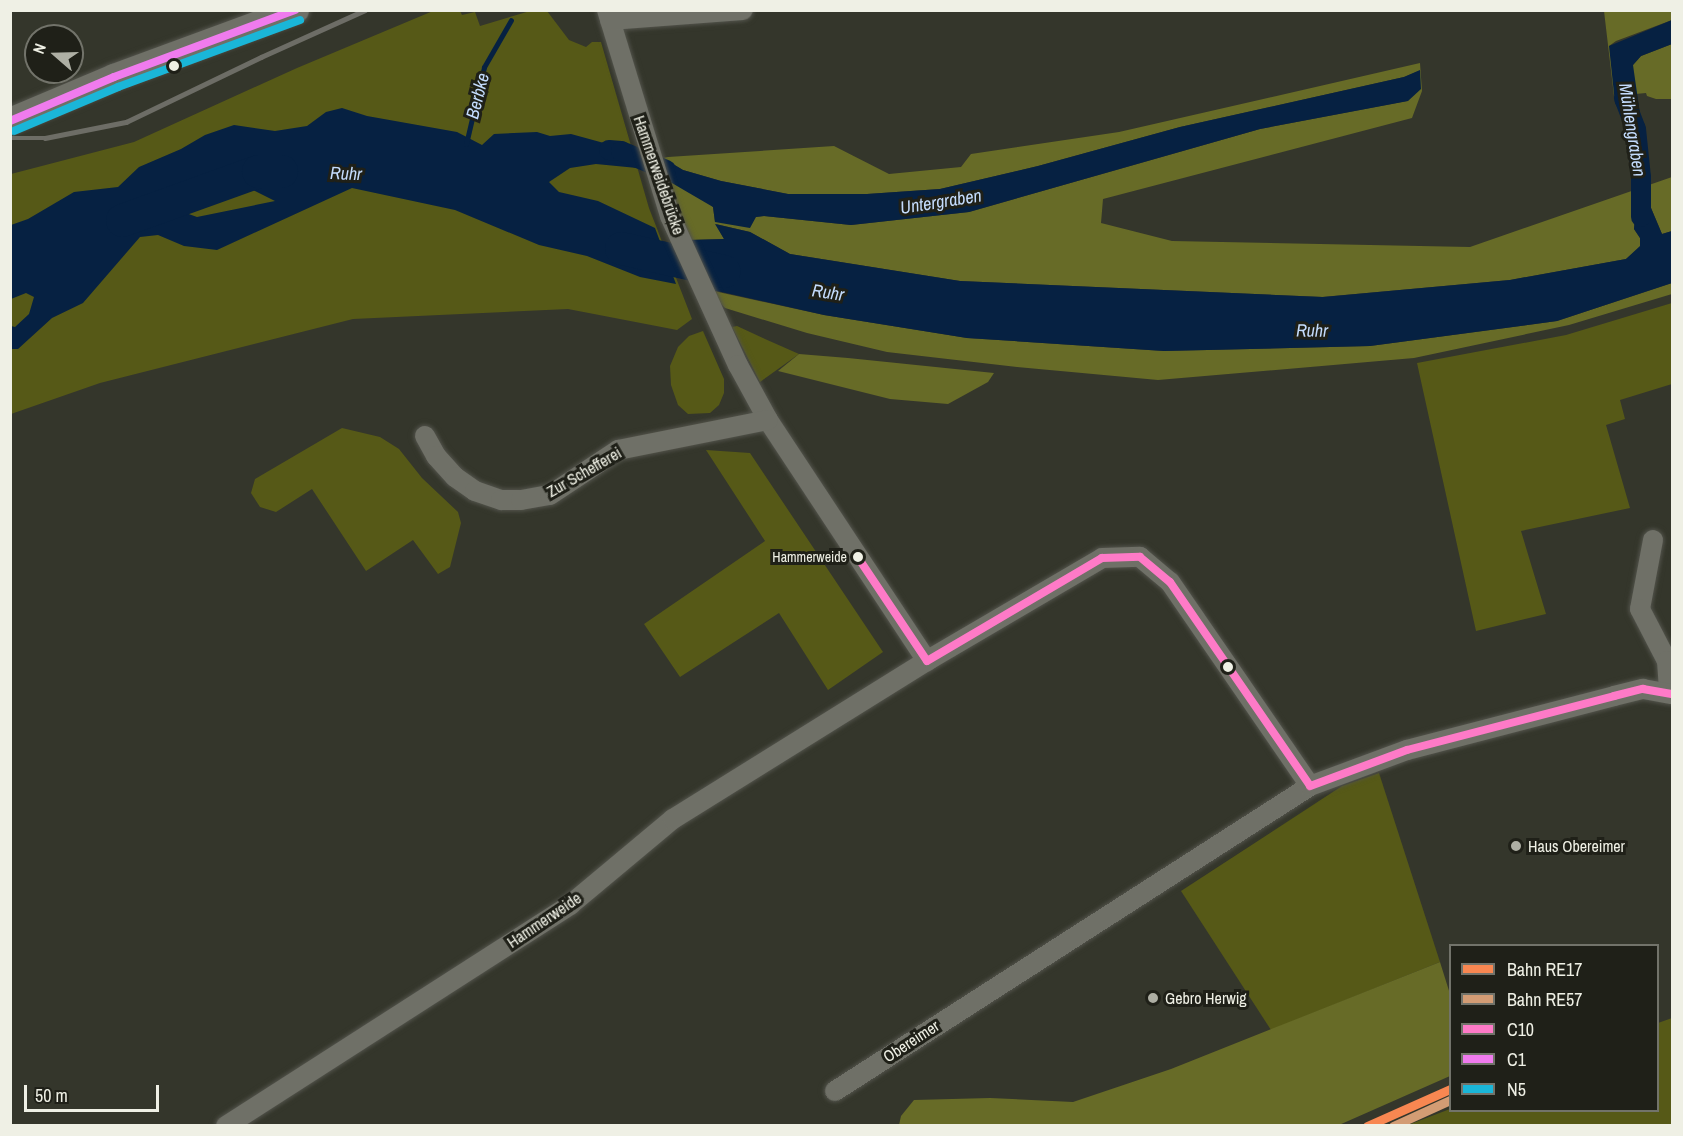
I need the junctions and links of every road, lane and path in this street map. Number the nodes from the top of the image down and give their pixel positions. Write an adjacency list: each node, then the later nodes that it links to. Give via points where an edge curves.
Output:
1 (296, 10): 4 (street, via 114,77)
2 (743, 10): 3 (street)
3 (608, 15): 5 (street, Hammerweidebrücke, via 670,216 738,365)
4 (10, 121)
5 (768, 420): 6 (street, Zur Schefferei, via 618,450 550,495 521,500 501,500 475,492 448,470); 8 (street)
6 (425, 436)
7 (1653, 540): 9 (street, Obereimer, via 1640,609 1667,661)
8 (927, 661): 10 (street, Hammerweide, via 1102,558 1140,557 1170,582); 12 (street, Hammerweide, via 673,819 570,905)
9 (1671, 693): 10 (street, Obereimer, via 1643,689 1407,750)
10 (1310, 786): 11 (street, Obereimer)
11 (835, 1091)
12 (225, 1125)

